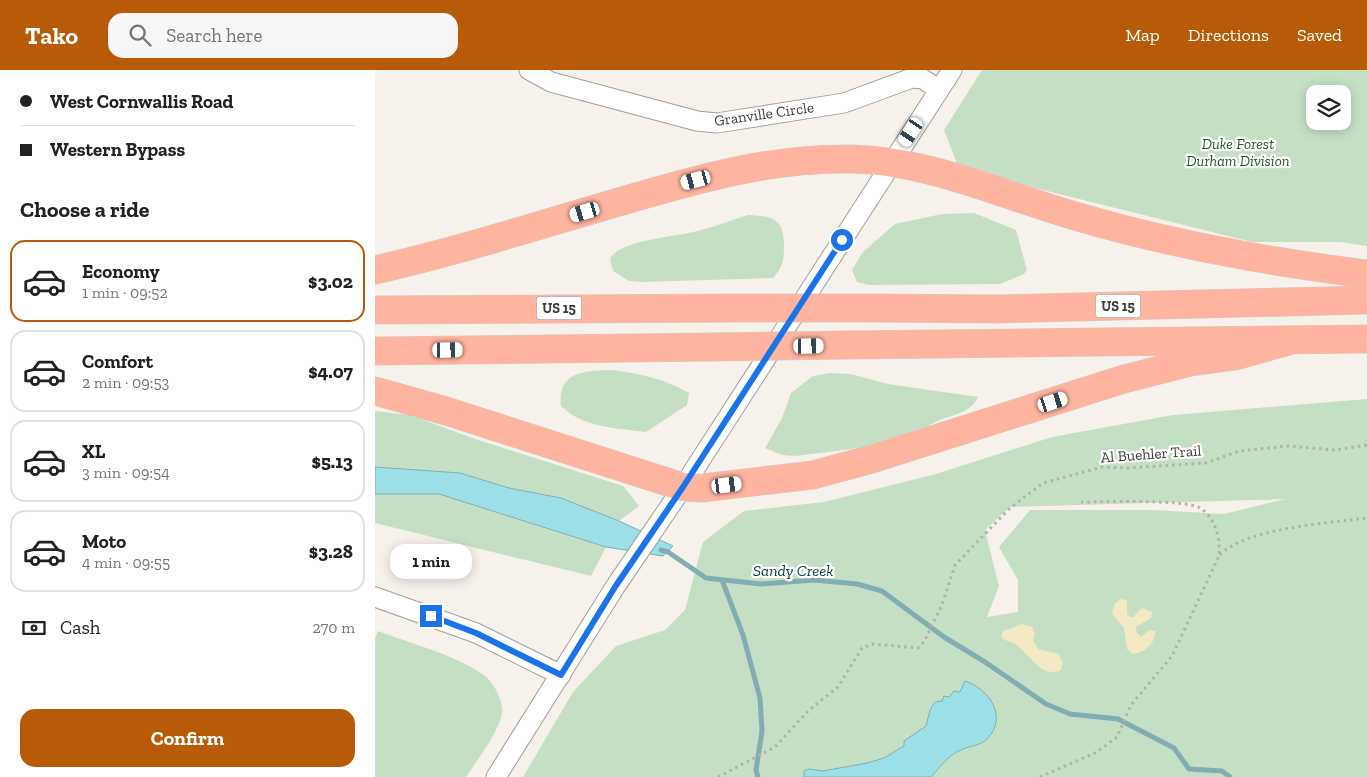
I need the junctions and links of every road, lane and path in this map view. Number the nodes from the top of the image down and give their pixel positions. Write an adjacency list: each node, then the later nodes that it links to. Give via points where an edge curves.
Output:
1 (529, 70): 3 (street, Granville Circle, via 551,82 708,123 844,103 912,78 923,79)
2 (952, 70): 3 (street)
3 (939, 90): 4 (street)
4 (892, 162): 5 (highway, via 806,160 741,169); 6 (highway, via 922,168 1080,218 1292,264); 14 (street)
5 (375, 270)
6 (1367, 274)
7 (1367, 300): 8 (highway, US 15, bridge, via 999,308)
8 (375, 310)
9 (1367, 339): 10 (highway)
10 (1292, 340): 11 (highway, bridge); 14 (highway, via 1235,356 1191,362 1124,379 813,475)
11 (375, 351)
12 (375, 391): 14 (highway)
13 (1367, 445): 21 (path, Al Buehler Trail, via 1335,450 1288,446 1239,451 1206,463 1102,467 1043,483 999,518 955,565 942,605 924,642 917,648 873,644 862,648 837,687 809,710 787,736 770,750)
14 (683, 487): 19 (street, via 615,587)
15 (1081, 502): 17 (path, via 1145,502 1199,507 1215,528)
16 (1367, 518): 17 (path, via 1256,535 1228,546)
17 (1219, 556): 22 (path, via 1172,656 1131,705 1117,737 1097,752)
18 (375, 597): 19 (street, via 476,633)
19 (561, 675): 20 (street)
20 (496, 777)
21 (718, 777)
22 (1040, 777)

